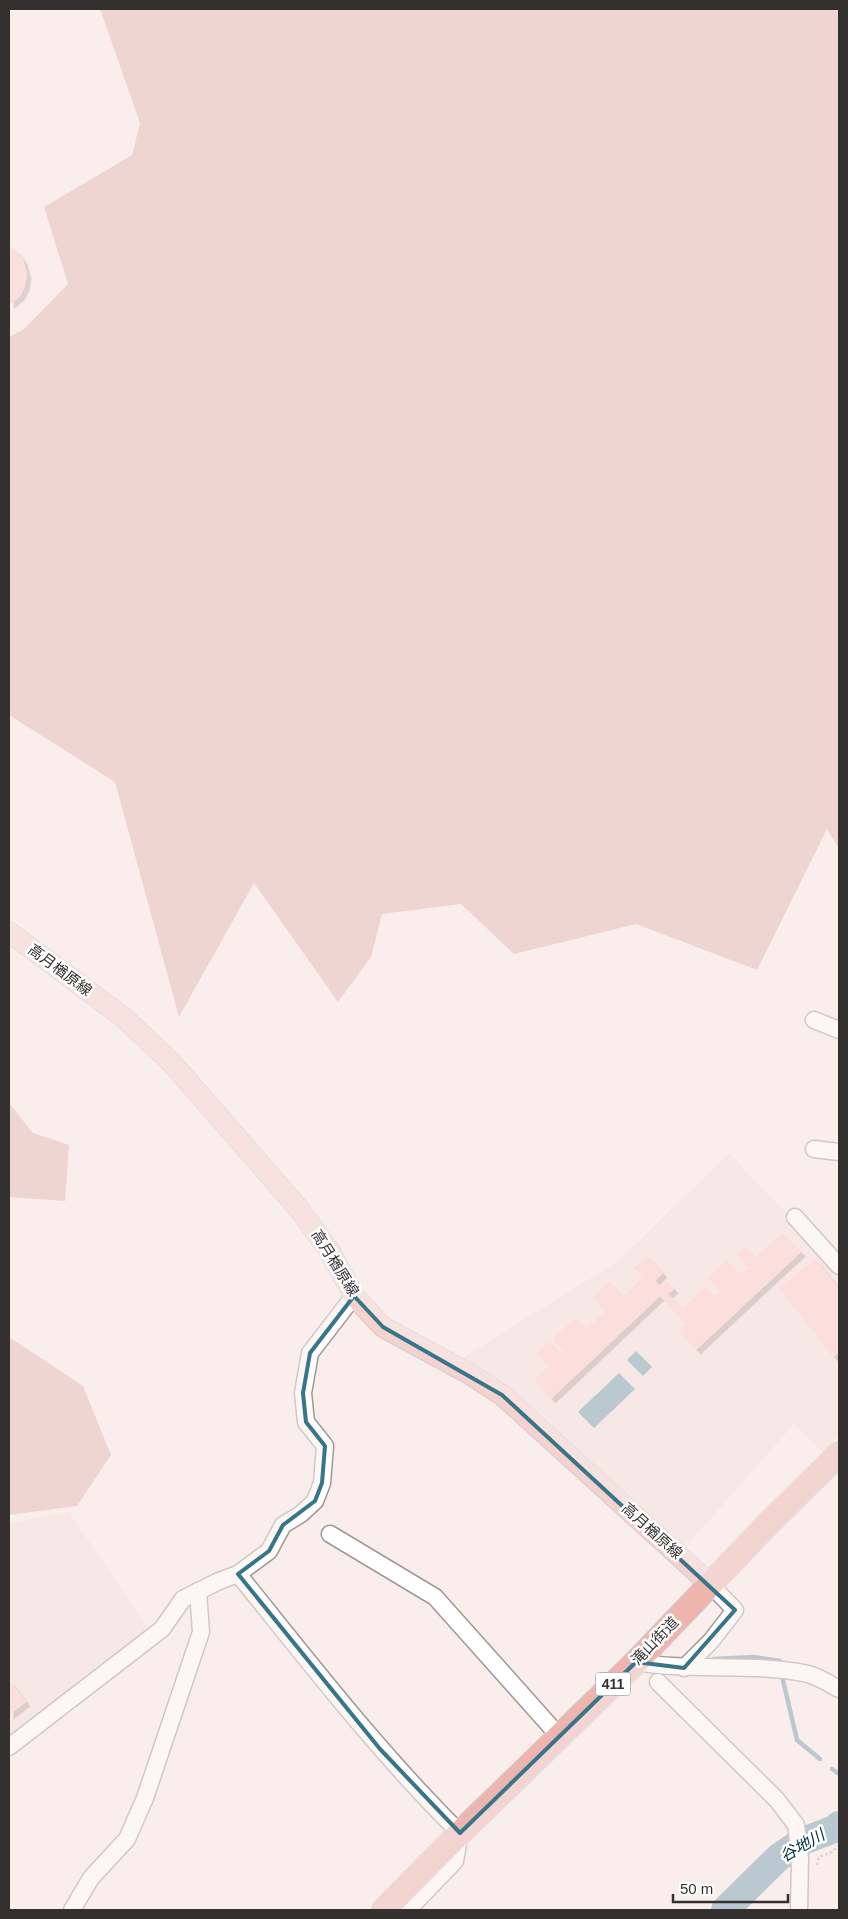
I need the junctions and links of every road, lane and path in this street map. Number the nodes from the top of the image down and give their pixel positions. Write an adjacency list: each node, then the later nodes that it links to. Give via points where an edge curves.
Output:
1 (9, 932): 8 (main road, 高月楢原線, via 123,1017 171,1062 299,1209 329,1250)
2 (814, 1020): 3 (street)
3 (839, 1030)
4 (814, 1149): 5 (street)
5 (839, 1152)
6 (795, 1217): 7 (street)
7 (839, 1266)
8 (354, 1296): 11 (street, via 310,1352 303,1393 306,1422 325,1446 322,1483 315,1501 283,1525 270,1551); 12 (main road, 高月楢原線, via 383,1326 502,1395)
9 (839, 1454): 12 (highway, 滝山街道 / 411)
10 (330, 1534): 18 (street, via 435,1597)
11 (238, 1574): 13 (street); 20 (street, via 380,1749)
12 (710, 1584): 14 (highway, 滝山街道 / 411); 15 (street, via 736,1610)
13 (198, 1591): 19 (street, via 183,1599 162,1629); 23 (street, via 201,1632 145,1798 127,1839 91,1878)
14 (636, 1662): 15 (street); 18 (highway, 滝山街道 / 411)
15 (684, 1668): 17 (street, via 758,1668 810,1674)
16 (658, 1682): 26 (street, via 777,1800 796,1825 800,1858)
17 (839, 1689)
18 (559, 1736): 20 (highway, 滝山街道 / 411)
19 (9, 1747)
20 (460, 1833): 24 (highway, 滝山街道 / 411); 25 (street, via 455,1861)
21 (839, 1846): 22 (path)
22 (818, 1857)
23 (72, 1910)
24 (384, 1910)
25 (408, 1910)
26 (799, 1910)

